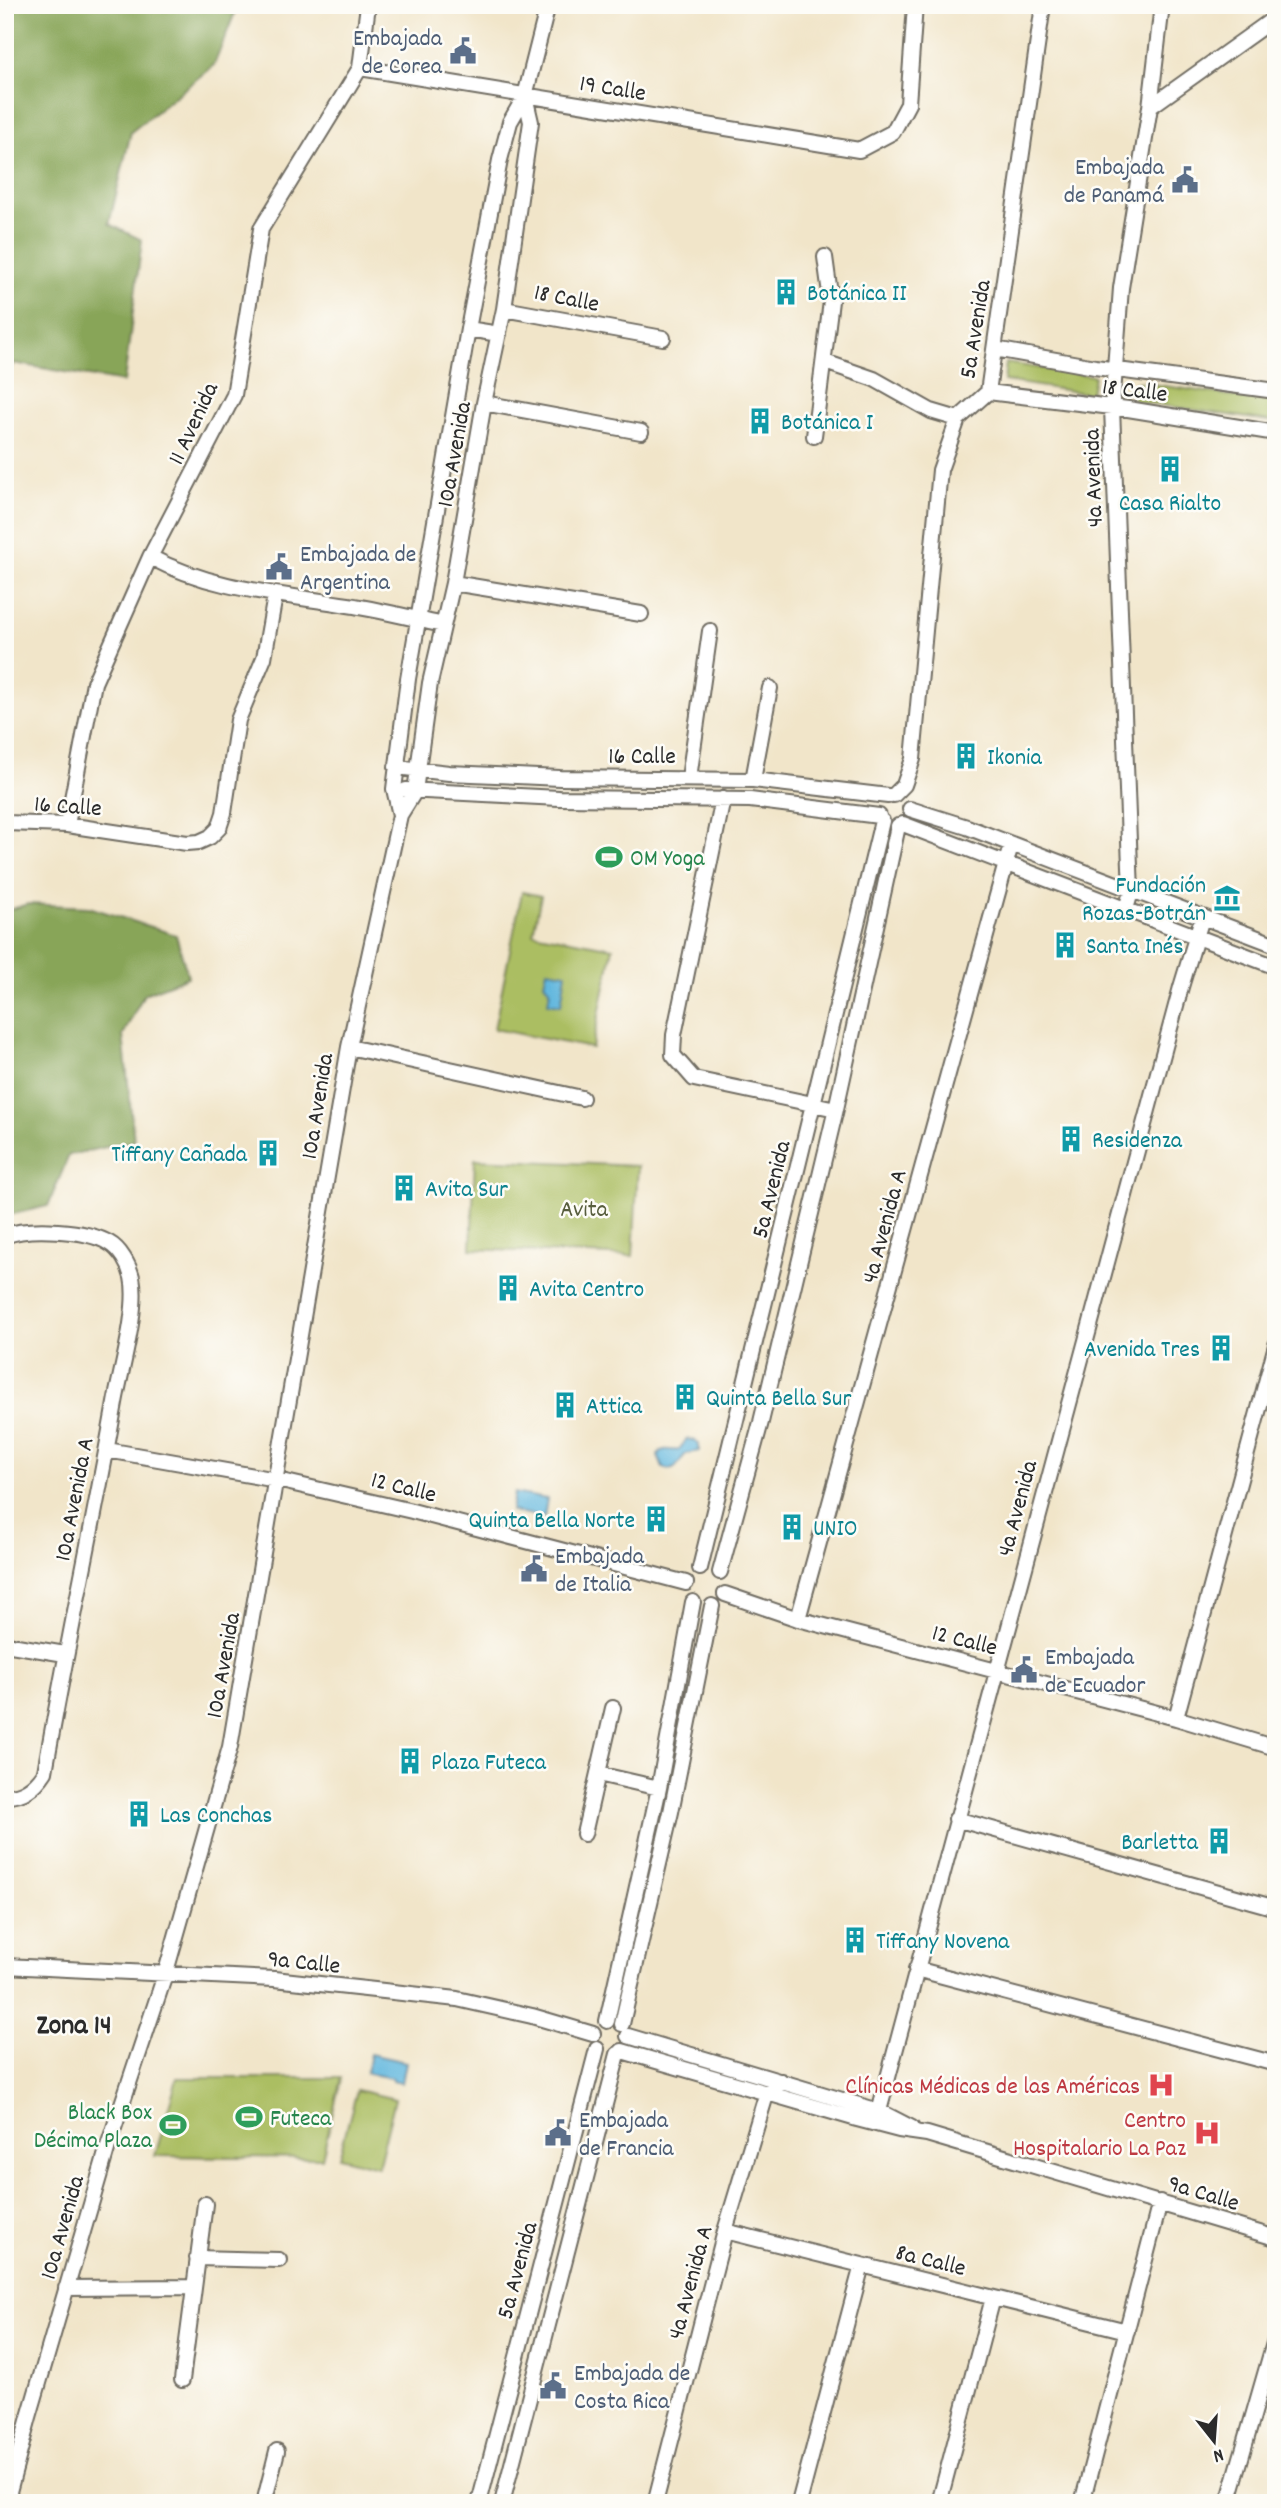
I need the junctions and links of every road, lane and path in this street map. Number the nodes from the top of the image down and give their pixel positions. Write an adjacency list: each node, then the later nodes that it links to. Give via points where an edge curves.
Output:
1 (368, 5): 7 (street, 11 Avenida)
2 (548, 5): 8 (street, 10a Avenida)
3 (915, 5): 8 (street, 19 Calle, via 908,104 893,132 859,150)
4 (1043, 5): 15 (street, 5a Avenida)
5 (1162, 5): 9 (street, 4a Avenida)
6 (1276, 17): 9 (street)
7 (360, 68): 8 (street, 19 Calle); 26 (street, 11 Avenida, via 261,229 232,401)
8 (525, 96): 11 (street, 10a Avenida, via 531,122); 12 (street, 10a Avenida, via 510,122 500,160)
9 (1150, 107): 17 (street, 4a Avenida, via 1121,288)
10 (825, 257): 16 (street, via 831,301)
11 (504, 309): 13 (street, 10a Avenida); 14 (street, 18 Calle)
12 (468, 329): 13 (street); 30 (street, 10a Avenida)
13 (499, 334): 20 (street, 10a Avenida)
14 (663, 338)
15 (995, 349): 17 (street, 18 Calle); 19 (street, 5a Avenida)
16 (825, 362): 22 (street, via 874,379 931,411); 25 (street)
17 (1114, 368): 18 (street, 18 Calle); 21 (street, 4a Avenida)
18 (1276, 391)
19 (988, 392): 21 (street, 18 Calle); 22 (street, 5a Avenida)
20 (485, 403): 23 (street); 27 (street, 10a Avenida)
21 (1112, 408): 24 (street, 18 Calle); 51 (street, 4a Avenida)
22 (958, 419): 42 (street, 5a Avenida, via 940,470 913,759)
23 (641, 432)
24 (1276, 433)
25 (814, 436)
26 (150, 557): 28 (street, via 174,570); 46 (street, 11 Avenida, via 94,682)
27 (453, 583): 29 (street); 31 (street, 10a Avenida)
28 (275, 596): 30 (street); 46 (street, 16 Calle, via 264,658 238,720 219,828 210,837 187,843)
29 (641, 614)
30 (419, 619): 31 (street); 34 (street, 10a Avenida)
31 (443, 625): 35 (street, 10a Avenida)
32 (709, 631): 36 (street)
33 (770, 688): 37 (street)
34 (396, 767): 35 (street, 16 Calle); 38 (street, 10a Avenida)
35 (418, 770): 36 (street, 16 Calle, via 560,778); 39 (street, 10a Avenida)
36 (689, 778): 37 (street, 16 Calle)
37 (753, 780): 42 (street, 16 Calle)
38 (394, 789): 39 (street, 16 Calle); 43 (street, 10a Avenida)
39 (415, 791): 40 (street, 16 Calle); 43 (street, 10a Avenida)
40 (447, 792): 41 (street, 16 Calle); 48 (street, via 417,806)
41 (723, 799): 44 (street, 16 Calle); 59 (street, via 673,1055 694,1079)
42 (899, 800): 44 (street, via 880,804); 47 (street, via 907,820); 49 (street, 16 Calle)
43 (400, 815): 48 (street, 10a Avenida)
44 (880, 818): 47 (street, via 891,827); 59 (street, 5a Avenida)
45 (5, 823): 46 (street, 16 Calle)
46 (67, 825)
47 (900, 825): 50 (street); 60 (street, 5a Avenida)
48 (394, 841): 57 (street, 10a Avenida)
49 (1011, 845): 50 (street, 4a Avenida A); 51 (street, 16 Calle)
50 (1007, 863): 52 (street); 71 (street, 4a Avenida A)
51 (1131, 892): 52 (street, 4a Avenida); 53 (street, 16 Calle)
52 (1126, 909): 54 (street)
53 (1202, 918): 54 (street, 4a Avenida); 55 (street, 16 Calle)
54 (1195, 937): 56 (street); 74 (street, 4a Avenida)
55 (1276, 945)
56 (1276, 967)
57 (349, 1047): 58 (street); 64 (street, 10a Avenida)
58 (582, 1098)
59 (814, 1106): 60 (street); 65 (street, 5a Avenida)
60 (836, 1109): 66 (street, 5a Avenida)
61 (5, 1236): 63 (street, 10a Avenida A, via 68,1232 110,1243 125,1259 132,1278 133,1306)
62 (1276, 1345): 76 (street)
63 (107, 1450): 64 (street, 12 Calle); 73 (street, 10a Avenida A)
64 (277, 1480): 67 (street, 12 Calle); 86 (street, 10a Avenida, via 230,1747)
65 (700, 1568): 66 (street); 67 (street, via 691,1573)
66 (720, 1572): 68 (street, via 726,1580)
67 (687, 1583): 69 (street)
68 (725, 1594): 70 (street); 71 (street, 12 Calle)
69 (692, 1602): 70 (street); 79 (street)
70 (712, 1606): 89 (street, 5a Avenida)
71 (798, 1619): 74 (street, 12 Calle)
72 (5, 1644): 73 (street)
73 (65, 1654): 80 (street, 10a Avenida A, via 45,1772 35,1787)
74 (996, 1670): 76 (street, 12 Calle); 81 (street, 4a Avenida)
75 (613, 1708): 78 (street)
76 (1176, 1718): 77 (street, 12 Calle)
77 (1276, 1748)
78 (598, 1774): 79 (street); 82 (street)
79 (659, 1788): 87 (street)
80 (5, 1796)
81 (956, 1819): 83 (street); 85 (street, 4a Avenida)
82 (584, 1834)
83 (1276, 1908)
84 (5, 1966): 86 (street, 9a Calle)
85 (916, 1969): 92 (street); 96 (street, 4a Avenida)
86 (165, 1975): 88 (street, 9a Calle, via 274,1979 457,1999); 107 (street, 10a Avenida)
87 (607, 2021): 88 (street); 89 (street)
88 (593, 2034): 90 (street)
89 (622, 2041): 90 (street, via 607,2055); 91 (street, 9a Calle); 93 (street, 5a Avenida); 94 (street, 9a Calle)
90 (597, 2049): 115 (street, 5a Avenida)
91 (640, 2056): 93 (street, via 620,2064); 95 (street, 9a Calle)
92 (1276, 2064)
93 (610, 2077): 116 (street, 5a Avenida)
94 (781, 2081): 95 (street); 96 (street, 9a Calle)
95 (767, 2092): 97 (street, 9a Calle); 101 (street, 4a Avenida A)
96 (879, 2111): 97 (street); 98 (street, 9a Calle)
97 (858, 2119): 98 (street, 9a Calle)
98 (917, 2132): 99 (street, 9a Calle)
99 (1160, 2202): 102 (street, 9a Calle); 109 (street)
100 (205, 2204): 103 (street)
101 (725, 2231): 105 (street, 8a Calle); 117 (street, 4a Avenida A)
102 (1276, 2238)
103 (197, 2258): 104 (street); 106 (street)
104 (279, 2260)
105 (862, 2265): 108 (street, 8a Calle); 118 (street)
106 (193, 2287): 107 (street); 111 (street)
107 (66, 2288): 113 (street, 10a Avenida)
108 (993, 2298): 109 (street, 8a Calle); 119 (street)
109 (1126, 2331): 120 (street)
110 (1276, 2336): 121 (street)
111 (182, 2380)
112 (277, 2451): 114 (street)
113 (6, 2503)
114 (264, 2503)
115 (479, 2503)
116 (502, 2503)
117 (655, 2503)
118 (799, 2503)
119 (939, 2503)
120 (1082, 2503)
121 (1228, 2503)

